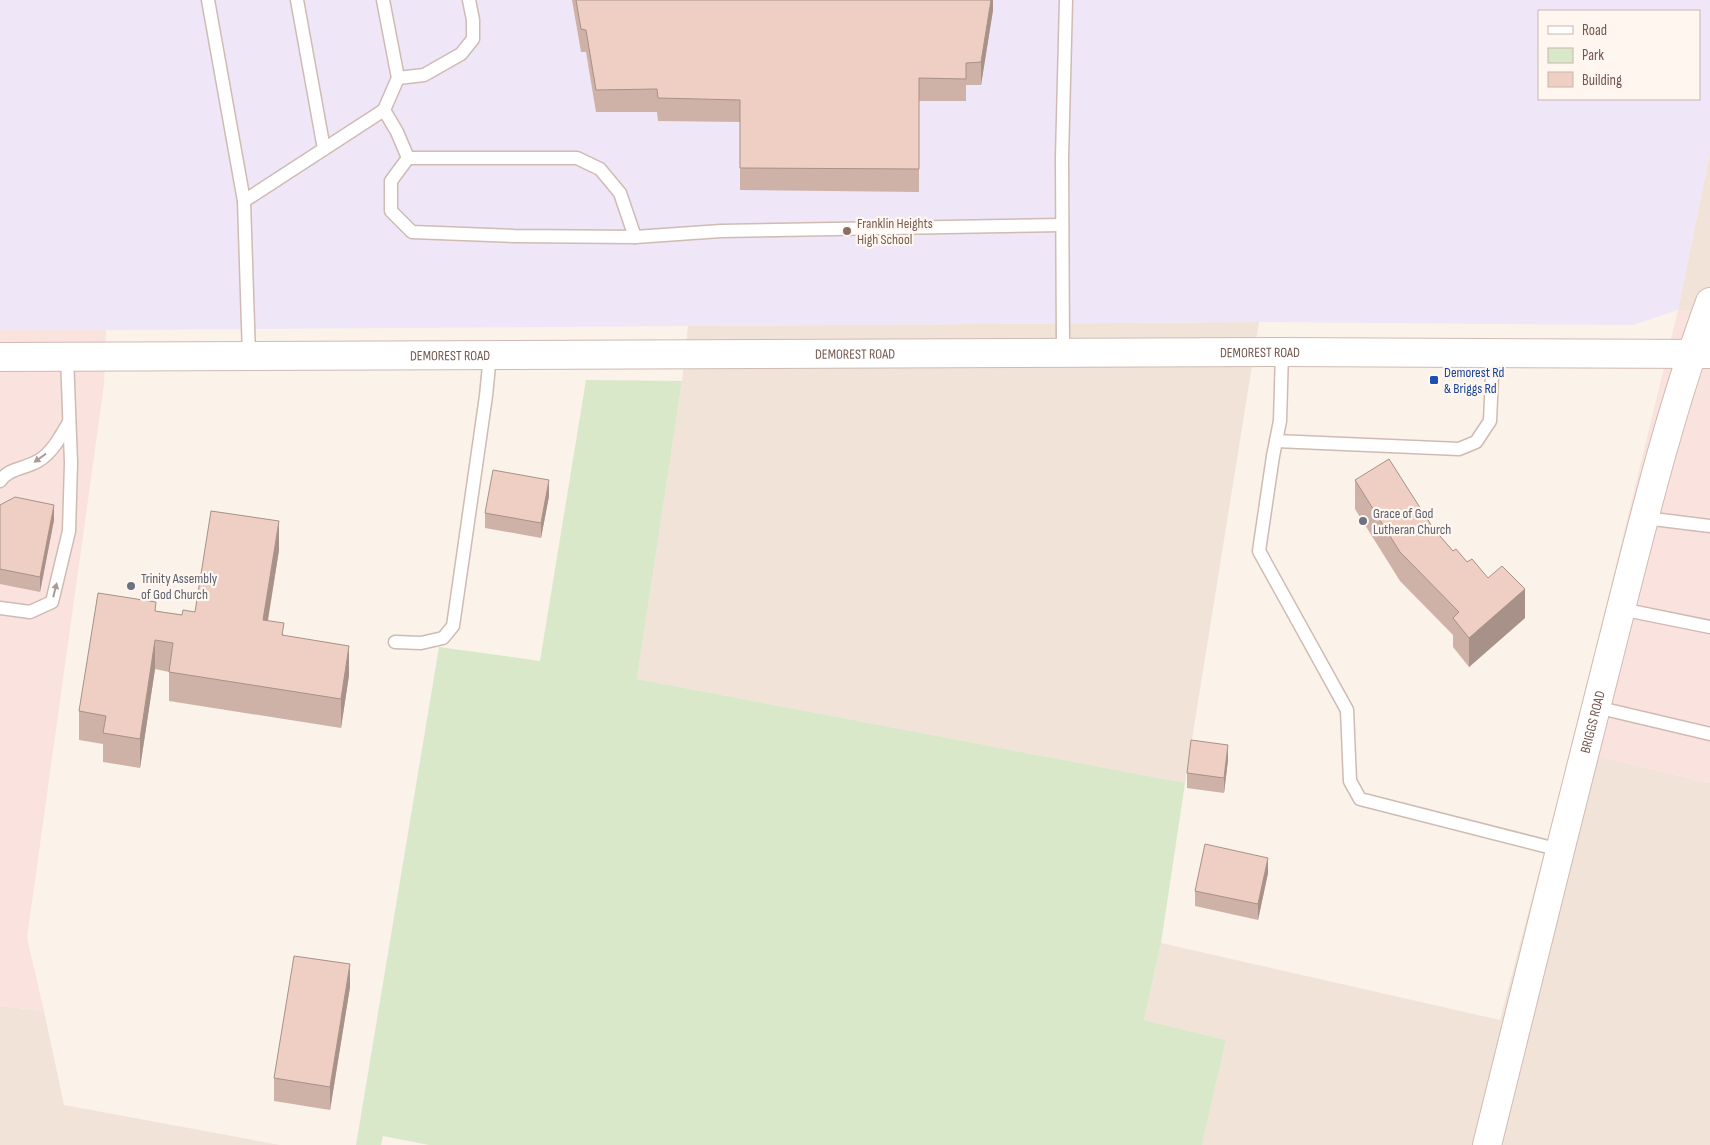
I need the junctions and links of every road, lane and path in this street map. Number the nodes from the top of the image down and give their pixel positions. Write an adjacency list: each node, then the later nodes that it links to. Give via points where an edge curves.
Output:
1 (208, 0): 10 (lane)
2 (297, 0): 8 (lane)
3 (383, 0): 6 (lane)
4 (469, 0): 6 (lane, via 473,39 461,54 424,76)
5 (1066, 0): 11 (lane)
6 (398, 78): 7 (lane)
7 (384, 110): 8 (lane); 9 (lane, via 398,132)
8 (324, 149): 10 (lane)
9 (408, 158): 12 (lane, via 577,158 600,169 620,193); 12 (lane, via 391,181 391,211 412,232)
10 (244, 201): 19 (lane)
11 (1062, 225): 12 (lane, via 721,231); 15 (lane)
12 (635, 237)
13 (1710, 302): 17 (street, BRIGGS ROAD)
14 (1282, 352): 15 (street, DEMOREST ROAD); 16 (street, DEMOREST ROAD); 23 (lane, via 1280,422)
15 (1063, 353): 18 (street, DEMOREST ROAD)
16 (1493, 353): 17 (street, DEMOREST ROAD); 23 (lane, via 1490,421 1476,442 1459,449)
17 (1700, 354): 25 (street, BRIGGS ROAD, via 1673,411)
18 (490, 355): 19 (street, DEMOREST ROAD); 30 (lane, via 452,626 443,638 421,643)
19 (249, 356): 21 (street, DEMOREST ROAD)
20 (0, 357): 21 (street, DEMOREST ROAD)
21 (66, 357): 22 (lane)
22 (70, 422): 24 (lane, one-way to 24, via 58,443 38,461 5,473); 27 (lane, one-way to 22, via 30,612 52,602 69,530)
23 (1276, 441): 33 (lane, via 1259,552 1347,710 1350,781 1360,799)
24 (0, 480)
25 (1644, 518): 26 (lane); 28 (street, BRIGGS ROAD)
26 (1710, 526)
27 (0, 608)
28 (1621, 609): 29 (lane); 31 (street, BRIGGS ROAD)
29 (1710, 626)
30 (395, 642)
31 (1596, 707): 32 (lane); 33 (street, BRIGGS ROAD)
32 (1710, 734)
33 (1560, 850): 34 (street, BRIGGS ROAD)
34 (1487, 1145)

